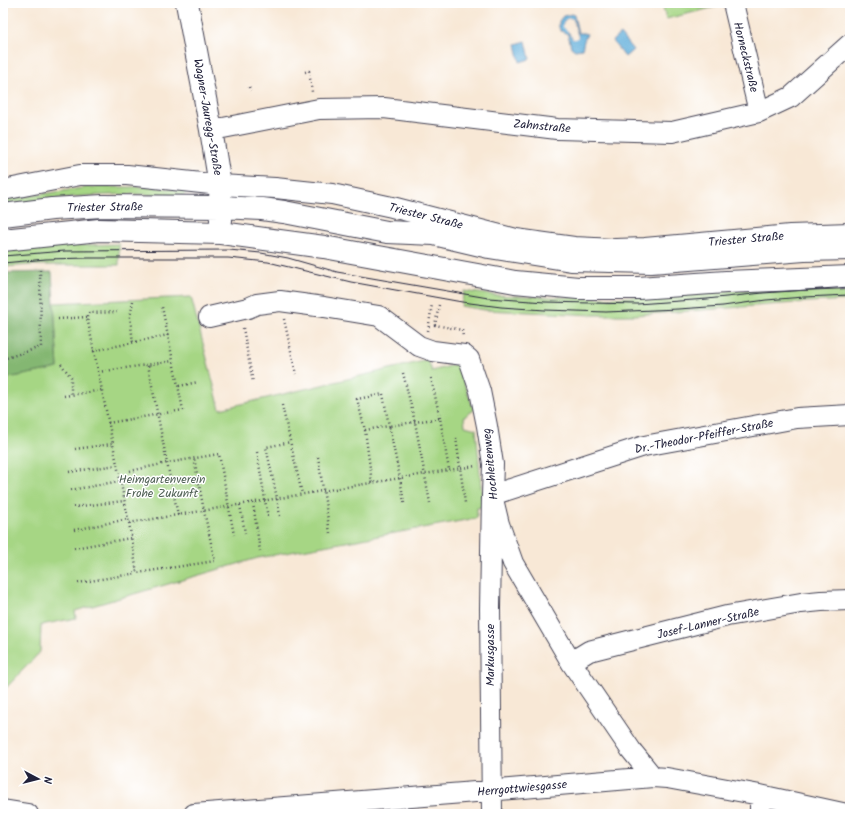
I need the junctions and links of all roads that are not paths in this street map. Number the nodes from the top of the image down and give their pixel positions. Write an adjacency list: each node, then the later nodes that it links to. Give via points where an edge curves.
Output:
1 (187, 3): 5 (main road, Wagner-Jauregg-Straße)
2 (733, 3): 4 (street, Horneckstraße)
3 (850, 44): 4 (street, Zahnstraße, via 791,97)
4 (759, 112): 5 (street, Zahnstraße, via 672,132 557,129 384,108 316,110)
5 (211, 130): 6 (main road, Wagner-Jauregg-Straße)
6 (220, 185): 7 (street, Triester Straße, via 126,175 80,176); 8 (main road, Wagner-Jauregg-Straße); 11 (street, Triester Straße, via 332,194 516,239 574,247 645,248 790,235)
7 (3, 190)
8 (221, 207): 9 (main road, Triester Straße, via 103,206); 10 (main road, Wagner-Jauregg-Straße); 13 (main road, Triester Straße, via 284,212 387,232 434,234 489,247 570,260 651,262)
9 (3, 215)
10 (221, 233): 12 (main road, Triester Straße, via 99,230); 14 (main road, Triester Straße, via 324,247 515,282 578,288 638,288)
11 (850, 233)
12 (3, 240)
13 (850, 249)
14 (850, 277)
15 (210, 317): 17 (street, Hochleitenweg, via 280,301 324,307 379,316 419,346 433,351 464,355 469,359 480,392 487,426 493,464)
16 (850, 415): 17 (street, Dr.-Theodor-Pfeiffer-Straße, via 798,418 644,446)
17 (492, 495): 19 (street, Hochleitenweg, via 513,563); 21 (street, Markusgasse)
18 (850, 600): 19 (street, Josef-Lanner-Straße, via 801,603 727,616 589,651)
19 (571, 662): 20 (street, Hochleitenweg, via 634,755)
20 (653, 777): 21 (street, Herrgottwiesgasse); 22 (street, Herrgottwiesgasse, via 667,778)
21 (492, 790): 24 (street, Herrgottwiesgasse); 27 (street, Markusgasse)
22 (760, 805): 28 (street, Herrgottwiesgasse)
23 (3, 810): 25 (street)
24 (253, 812): 26 (street, Herrgottwiesgasse)
25 (28, 814)
26 (194, 814)
27 (492, 814)
28 (847, 814)

